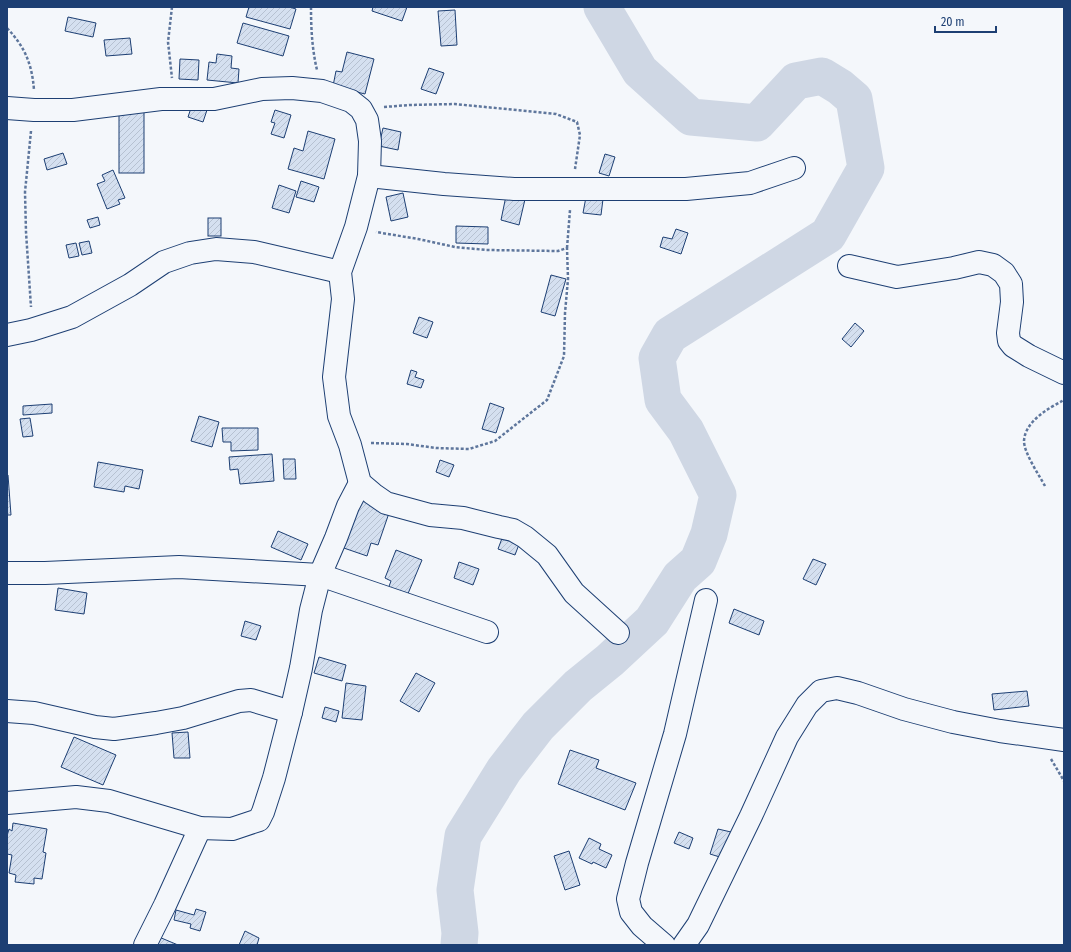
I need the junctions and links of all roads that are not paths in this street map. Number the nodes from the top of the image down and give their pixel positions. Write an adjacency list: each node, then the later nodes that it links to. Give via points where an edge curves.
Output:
1 (7, 108): 3 (street, via 73,110 161,99 214,99 269,89 322,91 351,101 361,109 367,120 370,141)
2 (794, 168): 3 (street, via 750,182 686,189 498,188)
3 (369, 176): 5 (street, via 356,227)
4 (849, 266): 7 (street, via 897,277 979,262 993,265 1004,273 1011,284 1009,341 1029,356)
5 (340, 272): 6 (street, via 254,252 216,249 190,253 164,262 130,285 72,317); 8 (street, via 343,299 334,377 336,401)
6 (7, 335)
7 (1064, 373)
8 (360, 483): 10 (street); 13 (street, via 386,503 430,515 463,518 513,530 547,555 574,593)
9 (7, 573): 10 (street, via 179,567)
10 (320, 574): 12 (street); 15 (street)
11 (706, 600): 20 (street, via 675,734 628,900 631,912 642,926)
12 (487, 632)
13 (618, 633)
14 (7, 711): 15 (street, via 34,713 114,729 183,718 239,701 251,700)
15 (291, 712): 18 (street, via 274,778 259,820 232,829)
16 (1064, 740): 21 (street, via 953,722 837,688 821,691 807,705 787,737 752,816 698,925)
17 (7, 803): 18 (street, via 76,797 109,801)
18 (200, 828): 19 (street)
19 (145, 945)
20 (664, 945)
21 (684, 945)

